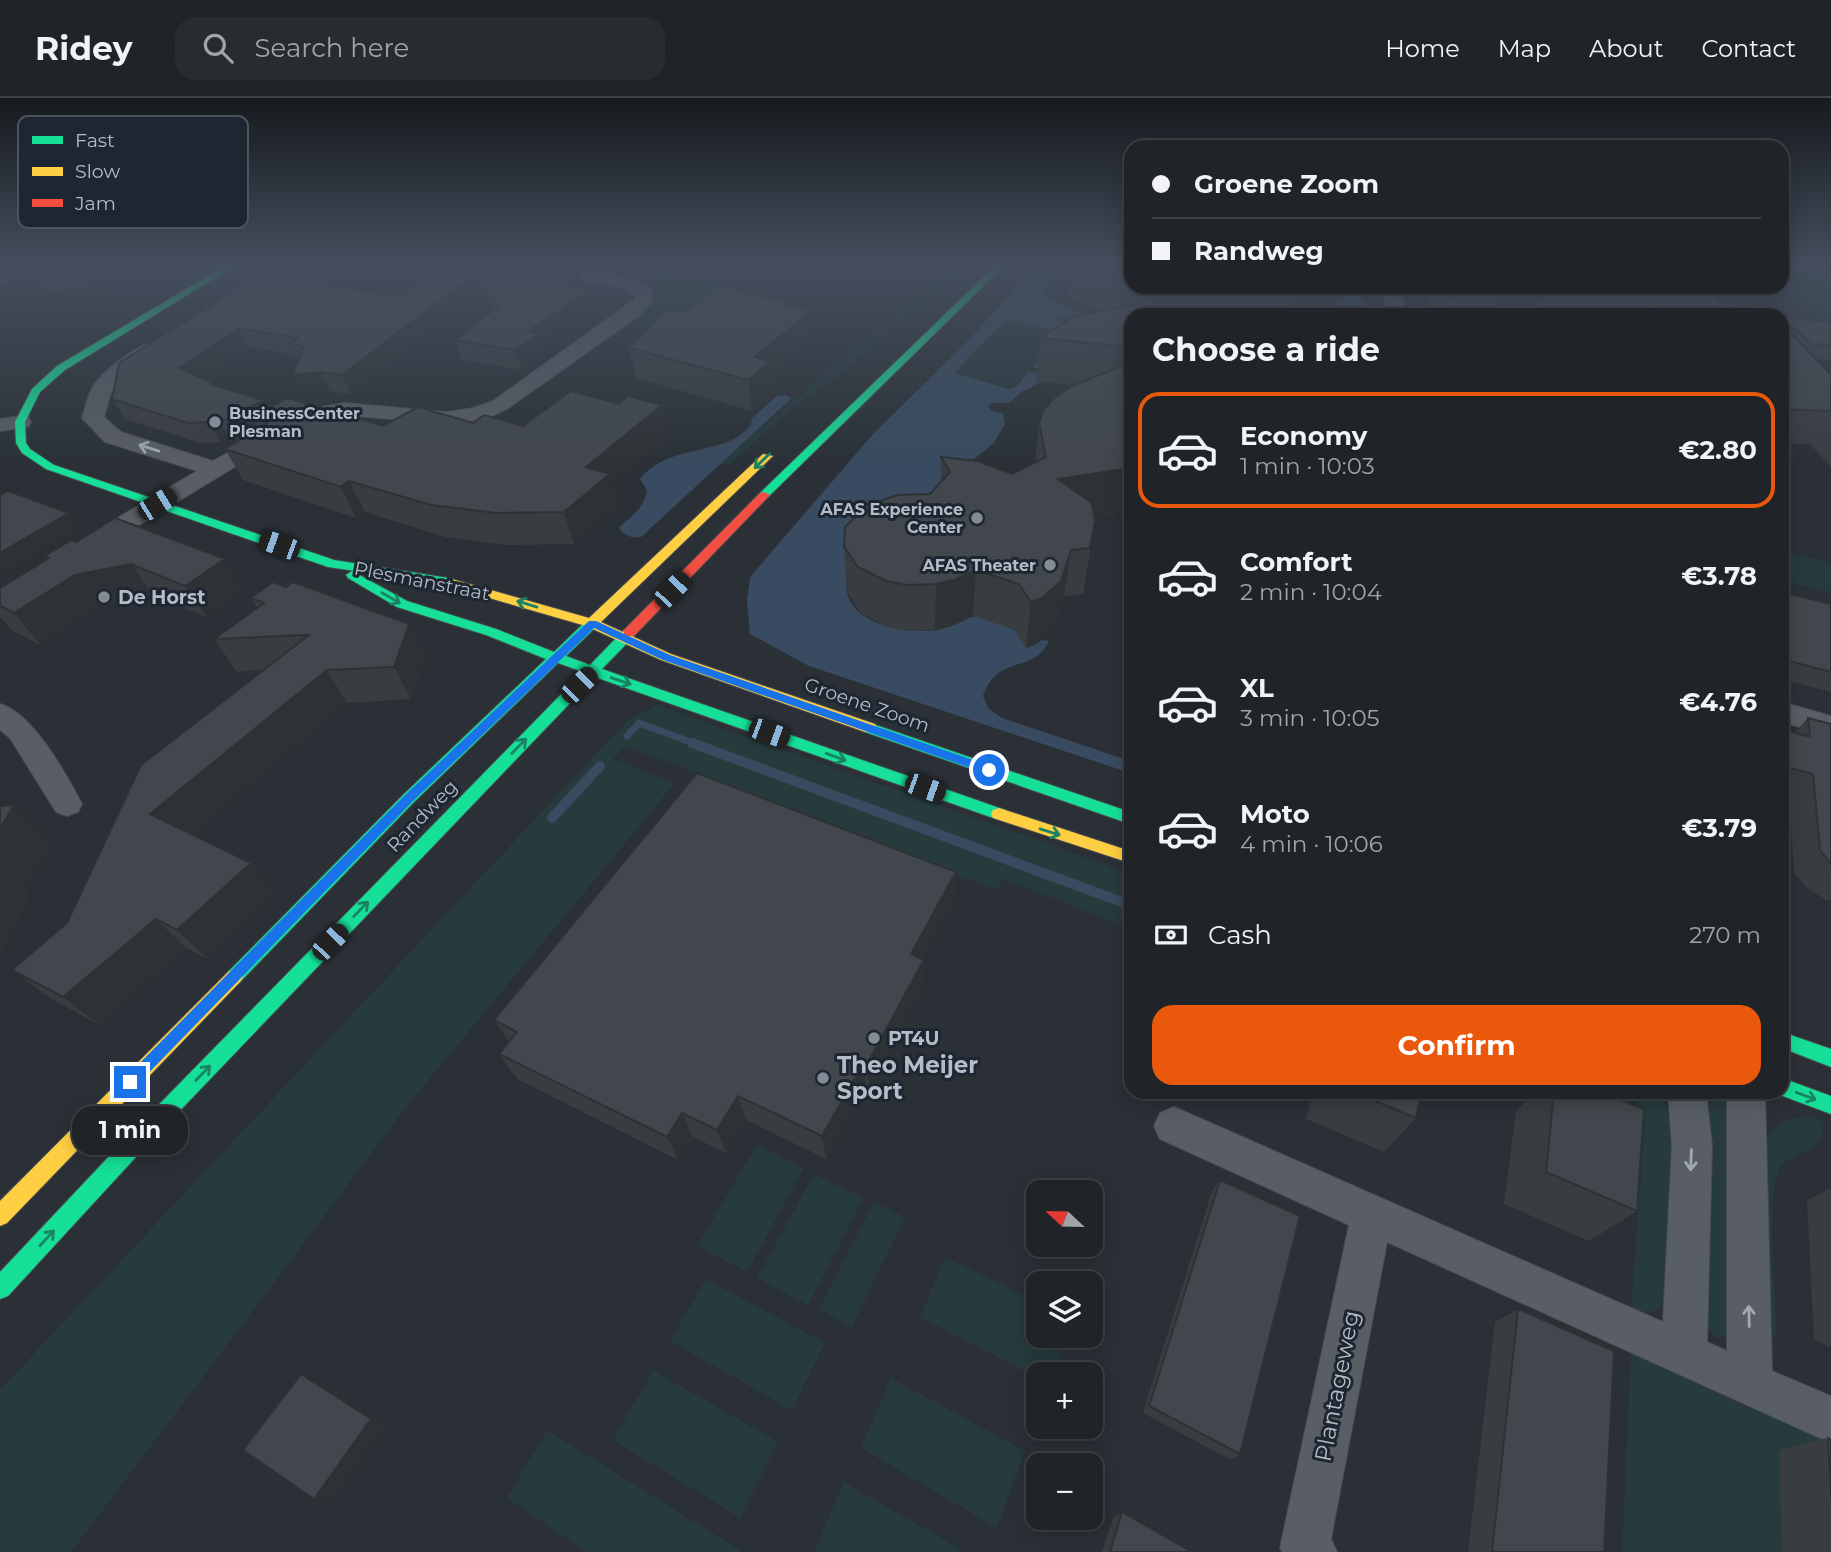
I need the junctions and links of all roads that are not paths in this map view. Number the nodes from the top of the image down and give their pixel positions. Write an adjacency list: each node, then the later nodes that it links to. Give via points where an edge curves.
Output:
1 (121, 332): 5 (main road, Plesmanstraat, via 61,368)
2 (604, 332): 7 (street, via 489,411 447,418 352,409 325,411 289,424)
3 (932, 332): 12 (main road, Randweg)
4 (167, 340): 7 (street, one-way to 4, via 113,437 93,418 101,390 124,366)
5 (10, 423): 8 (main road, Plesmanstraat, via 26,451 50,467)
6 (782, 442): 11 (main road, Randweg, one-way to 11)
7 (214, 468): 8 (street)
8 (157, 504): 9 (street); 10 (main road, Plesmanstraat)
9 (71, 557)
10 (332, 564): 11 (main road, Plesmanstraat, one-way to 10, via 465,585); 13 (main road, Plesmanstraat, one-way to 13, via 402,604)
11 (593, 624): 12 (main road, Groene Zoom); 13 (main road, Randweg)
12 (625, 638): 14 (main road, Randweg); 19 (main road, Groene Zoom, via 666,657)
13 (557, 658): 14 (main road); 28 (main road, Randweg, via 399,808)
14 (593, 671): 20 (main road, one-way to 20); 30 (main road, Randweg, one-way to 14)
15 (0, 714): 18 (street, via 20,732)
16 (1789, 714): 17 (street)
17 (1831, 726)
18 (66, 804)
19 (1124, 816)
20 (1124, 855)
21 (1789, 1043): 22 (main road)
22 (1831, 1058)
23 (1789, 1090): 26 (main road, one-way to 26)
24 (1688, 1099): 31 (street, one-way to 31, via 1692,1146)
25 (1746, 1099): 32 (street, one-way to 25)
26 (1831, 1105)
27 (1174, 1126): 29 (street)
28 (0, 1216)
29 (1371, 1216): 31 (street); 34 (street, Plantageweg, via 1305,1548)
30 (0, 1288)
31 (1684, 1354): 32 (street)
32 (1750, 1384): 33 (street)
33 (1831, 1420)
34 (1312, 1552)

